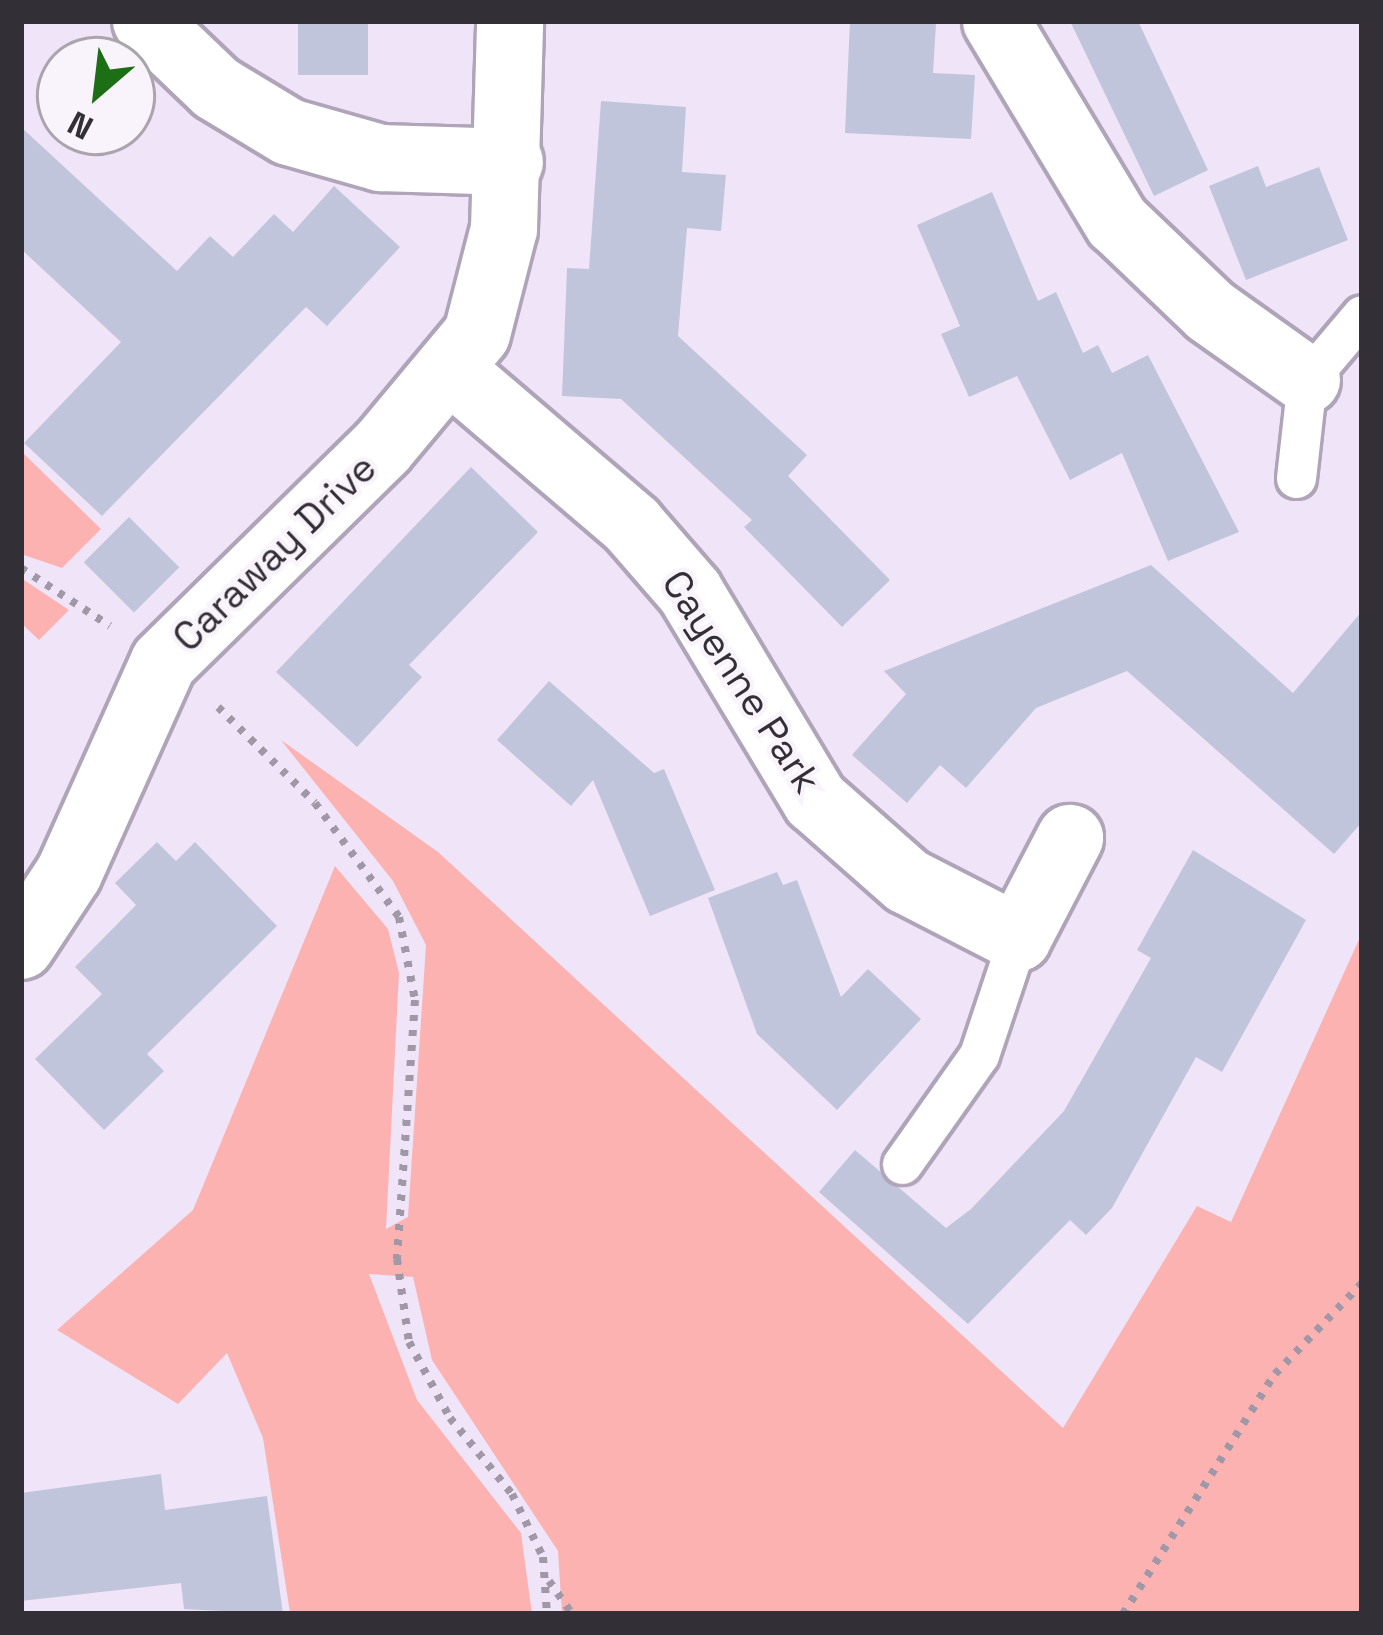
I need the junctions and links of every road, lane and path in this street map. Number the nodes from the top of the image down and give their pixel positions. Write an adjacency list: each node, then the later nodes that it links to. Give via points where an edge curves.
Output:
1 (146, 21): 4 (street, via 216,88 289,132 381,158)
2 (510, 21): 4 (street, Caraway Drive)
3 (996, 21): 7 (street, via 1117,222 1210,311)
4 (511, 162): 6 (street, Caraway Drive, via 491,292)
5 (1362, 315): 7 (lane)
6 (452, 371): 10 (street, Caraway Drive); 12 (street, Cayenne Park, via 632,525 690,592 815,800 907,880)
7 (1307, 380): 8 (lane)
8 (1296, 478)
9 (21, 568): 10 (path)
10 (140, 645): 13 (street, Caraway Drive, via 69,873); 16 (path, via 315,803 399,917 415,1000 398,1259 409,1342 450,1418 512,1494)
11 (1070, 838): 12 (street)
12 (1018, 938): 14 (lane, via 979,1054)
13 (21, 946)
14 (902, 1164)
15 (1362, 1283): 19 (path, via 1275,1375)
16 (546, 1576): 17 (path); 18 (path)
17 (547, 1614)
18 (572, 1614)
19 (1123, 1614)

